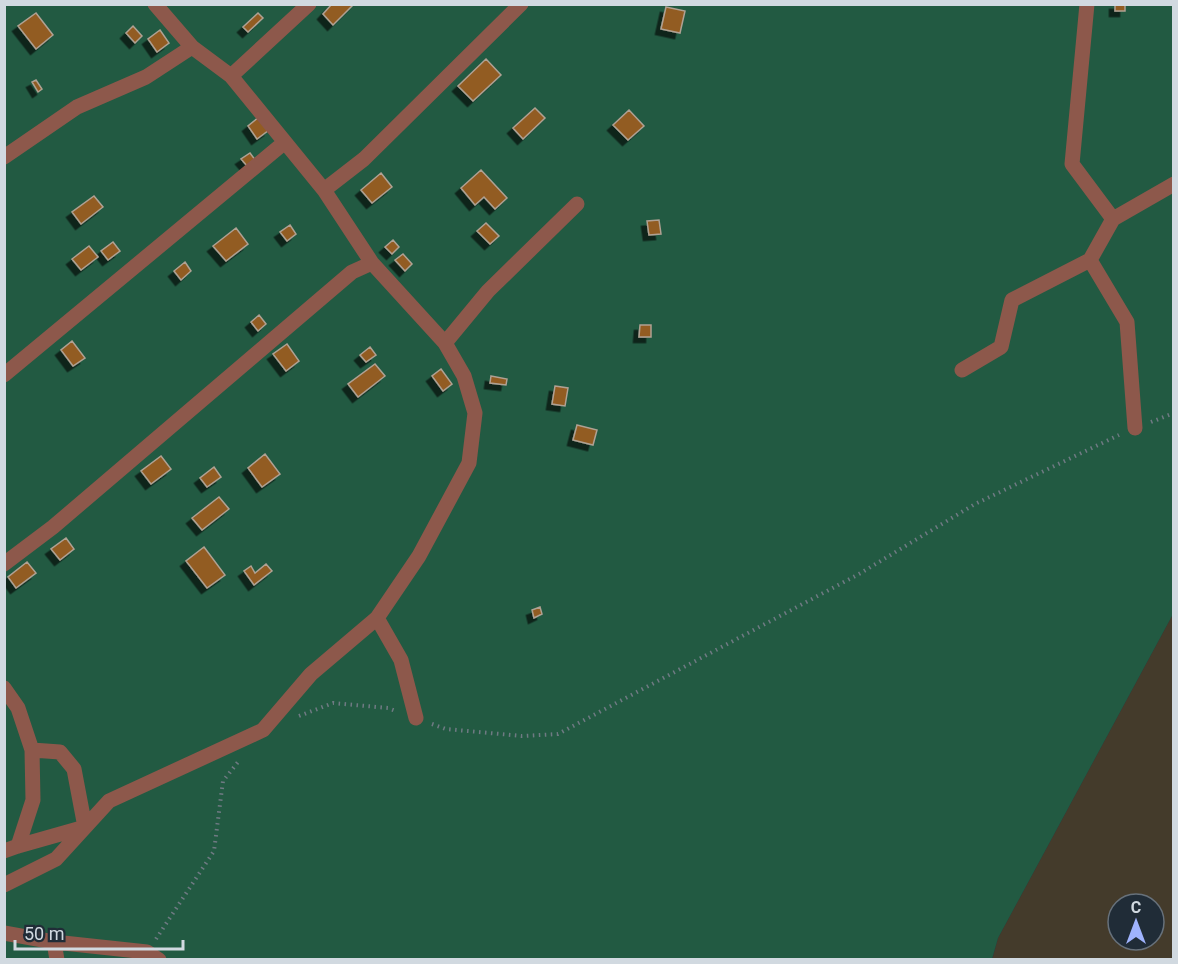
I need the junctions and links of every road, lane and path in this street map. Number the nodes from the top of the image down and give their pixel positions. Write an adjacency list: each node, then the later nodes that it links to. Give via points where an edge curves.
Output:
1 (155, 4): 5 (street)
2 (309, 4): 6 (street)
3 (521, 4): 10 (street, via 364,159)
4 (1087, 4): 12 (street, via 1072,164)
5 (192, 47): 6 (street); 8 (street, via 146,77 77,107)
6 (231, 76): 7 (street)
7 (285, 142): 10 (street); 17 (street)
8 (4, 157)
9 (1173, 184): 12 (street)
10 (324, 190): 14 (street)
11 (577, 204): 15 (street, via 488,291)
12 (1113, 219): 13 (street)
13 (1090, 260): 16 (street, via 1012,300 1001,347); 19 (street, via 1126,322)
14 (372, 263): 15 (street); 20 (street, via 352,272)
15 (445, 343): 21 (street, via 464,376 475,413 469,463 419,556)
16 (962, 370)
17 (4, 375)
18 (1173, 413): 19 (path)
19 (1135, 428): 24 (path, via 975,504 859,574 558,734 522,736 446,729)
20 (4, 564)
21 (377, 618): 24 (street, via 401,660); 27 (street, via 311,674 263,730 109,801)
22 (4, 688): 25 (street, via 18,708)
23 (297, 717): 24 (path, via 333,704 388,708)
24 (416, 718)
25 (32, 750): 27 (street, via 60,752 74,769); 28 (street, via 33,800)
26 (243, 755): 32 (path, via 223,781 214,851)
27 (86, 827): 28 (street); 29 (street, via 56,860)
28 (11, 848)
29 (4, 885)
30 (4, 933): 31 (street)
31 (54, 942): 32 (street); 33 (street)
32 (153, 956)
33 (57, 960)

